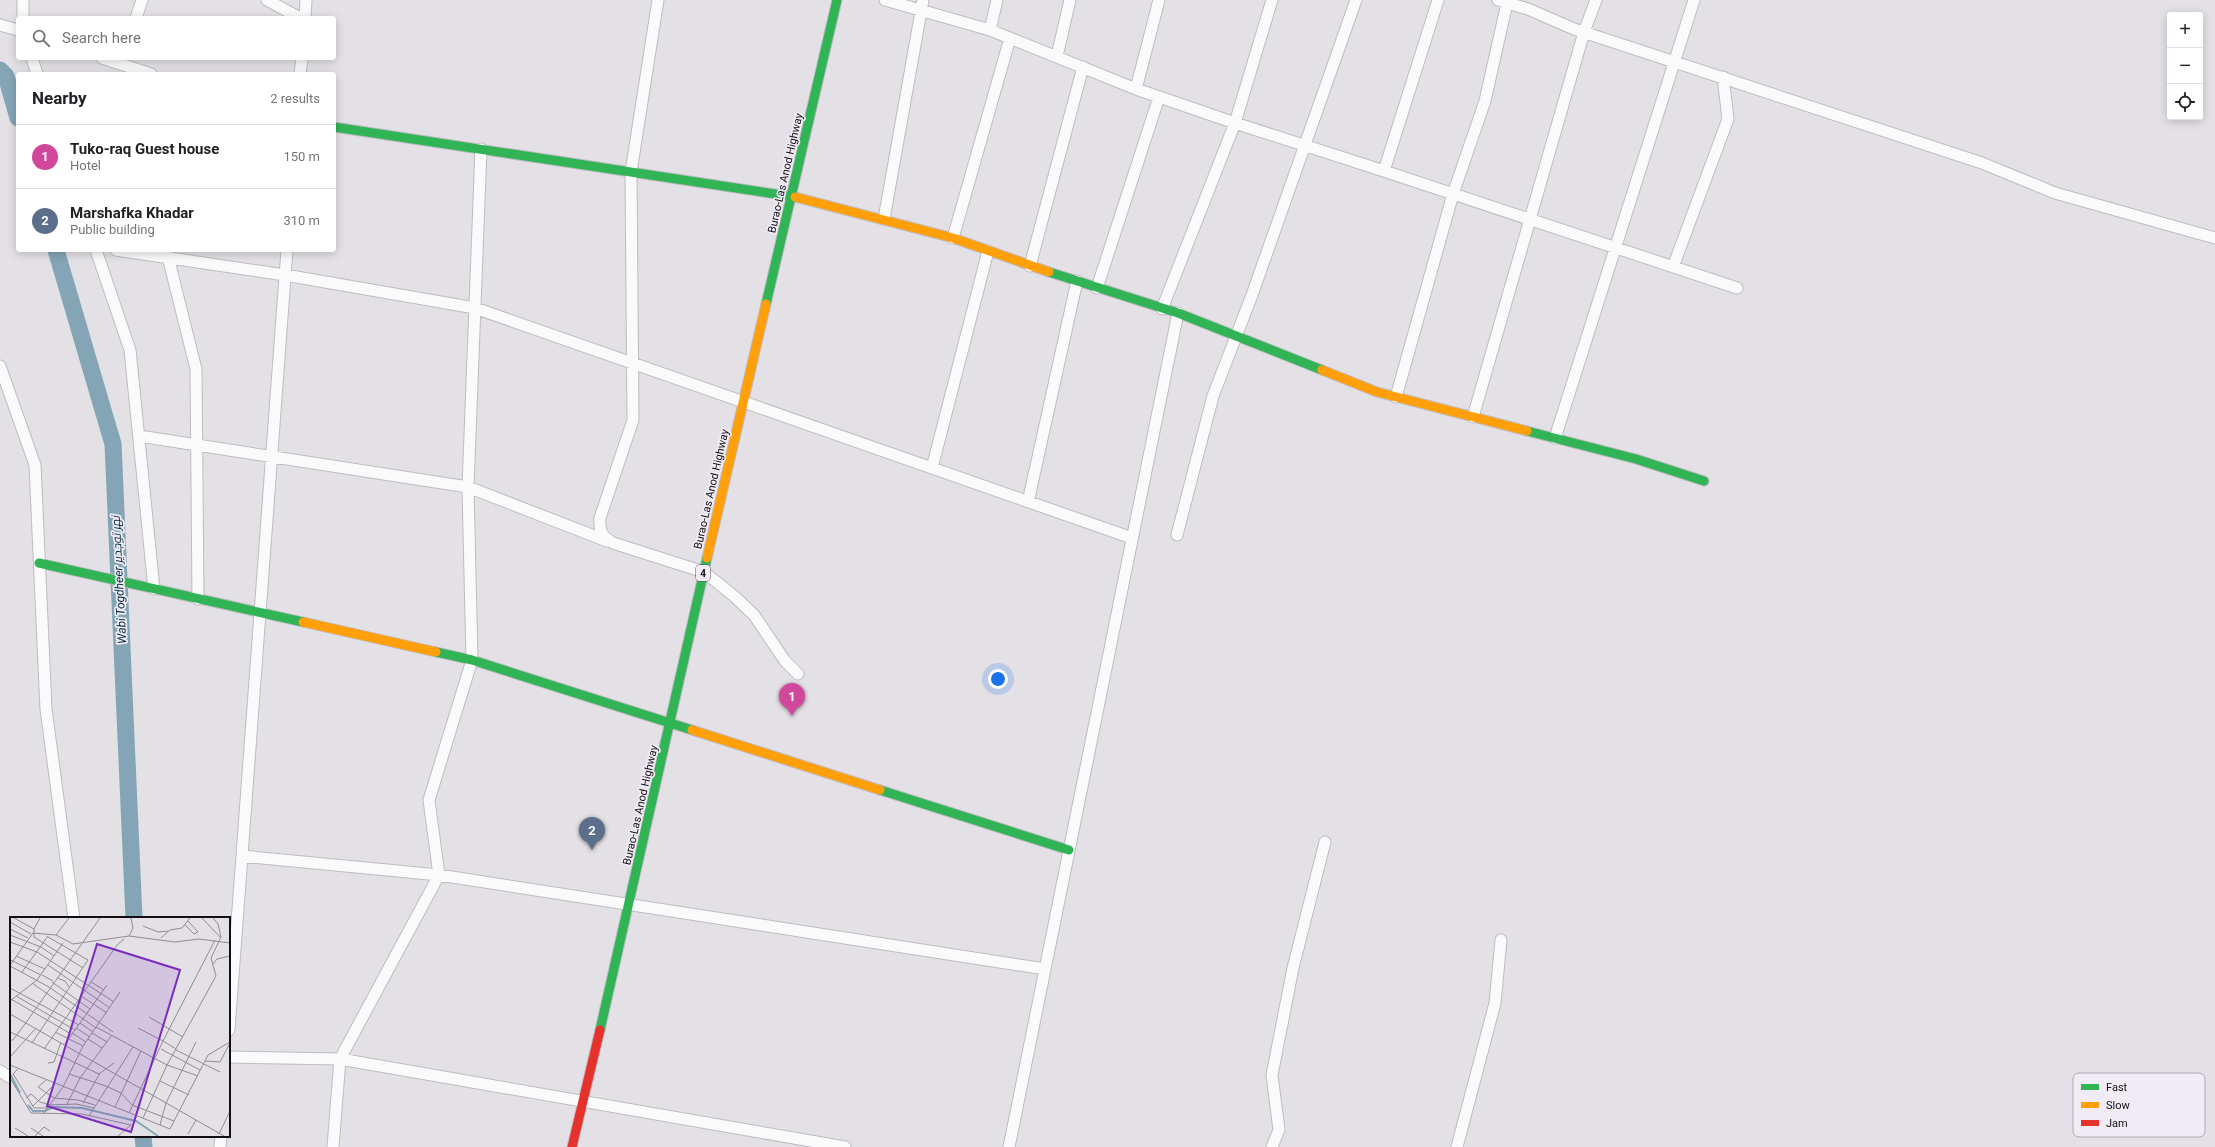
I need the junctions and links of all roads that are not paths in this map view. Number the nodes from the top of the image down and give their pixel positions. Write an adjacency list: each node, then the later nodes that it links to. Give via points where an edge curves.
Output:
1 (23, 0): 18 (street)
2 (142, 0): 19 (street)
3 (267, 0): 20 (street)
4 (306, 0): 21 (street)
5 (658, 0): 45 (street)
6 (838, 0): 47 (main road, Burao-Las Anod Highway / 4)
7 (885, 0): 17 (street)
8 (997, 0): 24 (street)
9 (1070, 0): 27 (street)
10 (1159, 0): 38 (street)
11 (1272, 0): 40 (street)
12 (1356, 0): 42 (street)
13 (1438, 0): 44 (street)
14 (1596, 0): 25 (street)
15 (1694, 0): 31 (street)
16 (1502, 1): 25 (street); 46 (street, via 1485,101)
17 (922, 6): 24 (street); 48 (street)
18 (23, 16)
19 (137, 16)
20 (296, 16)
21 (305, 16)
22 (0, 24): 23 (street)
23 (16, 29)
24 (990, 30): 26 (street)
25 (1584, 32): 31 (street); 49 (street)
26 (1010, 38): 27 (street); 50 (street)
27 (1056, 56): 33 (street)
28 (33, 60): 34 (street)
29 (108, 60): 32 (street)
30 (302, 60): 36 (street)
31 (1675, 61): 37 (street); 52 (street)
32 (122, 65): 35 (street)
33 (1083, 67): 38 (street); 58 (street)
34 (36, 72)
35 (145, 72)
36 (300, 72)
37 (1723, 77): 51 (street, via 1982,163 2055,193); 59 (street, via 1728,119)
38 (1136, 89): 39 (street)
39 (1159, 97): 40 (street); 62 (street)
40 (1235, 123): 42 (street); 65 (street)
41 (336, 127): 43 (main road)
42 (1305, 146): 44 (street); 67 (street)
43 (482, 149): 45 (main road); 64 (street)
44 (1384, 171): 46 (street)
45 (631, 172): 47 (main road); 68 (street)
46 (1453, 194): 49 (street); 70 (street)
47 (792, 196): 48 (main road); 71 (main road, Burao-Las Anod Highway / 4)
48 (884, 219): 50 (main road)
49 (1530, 220): 52 (street); 72 (street)
50 (954, 238): 53 (main road)
51 (2215, 238)
52 (1615, 248): 59 (street); 74 (street)
53 (988, 251): 58 (main road); 77 (street)
54 (97, 252): 73 (street, via 130,350)
55 (142, 252): 57 (street)
56 (287, 252): 60 (street)
57 (168, 254): 60 (street); 75 (street, via 196,369)
58 (1030, 266): 61 (main road)
59 (1673, 267): 63 (street)
60 (285, 275): 64 (street); 76 (street)
61 (1077, 282): 62 (main road); 80 (street)
62 (1097, 288): 65 (main road)
63 (1737, 288)
64 (475, 308): 68 (street); 79 (street)
65 (1162, 309): 66 (main road)
66 (1178, 313): 67 (main road); 82 (street)
67 (1236, 336): 70 (main road, via 1377,392); 81 (street, via 1213,396)
68 (632, 364): 71 (street); 83 (street, via 633,420 600,518 604,538)
69 (0, 366): 84 (street, via 35,464)
70 (1396, 397): 72 (main road)
71 (744, 403): 77 (street); 85 (main road, Burao-Las Anod Highway / 4)
72 (1473, 417): 74 (main road)
73 (139, 436): 75 (street); 86 (street)
74 (1556, 438): 78 (main road, via 1636,459)
75 (197, 446): 76 (street); 87 (street)
76 (272, 458): 79 (street); 88 (street)
77 (932, 468): 80 (street)
78 (1704, 481)
79 (468, 488): 83 (street); 89 (street)
80 (1028, 502): 82 (street)
81 (1177, 535)
82 (1132, 538): 93 (street)
83 (613, 543): 85 (street)
84 (39, 563): 86 (main road); 97 (street, via 46,709)
85 (704, 572): 90 (street, via 754,615); 91 (main road, Burao-Las Anod Highway / 4)
86 (154, 589): 87 (main road)
87 (198, 599): 88 (main road)
88 (260, 613): 89 (main road); 94 (street)
89 (472, 660): 91 (main road); 95 (street, via 429,800)
90 (798, 674)
91 (670, 723): 93 (main road); 96 (main road, Burao-Las Anod Highway / 4)
92 (1325, 842): 112 (street, via 1293,968 1272,1075 1279,1130)
93 (1069, 850): 99 (street)
94 (242, 856): 95 (street); 100 (street)
95 (439, 876): 96 (street); 102 (street)
96 (629, 905): 99 (street); 105 (main road, Burao-Las Anod Highway / 4)
97 (74, 917)
98 (1501, 940): 113 (street, via 1495,1003)
99 (1045, 969): 111 (street)
100 (230, 1017)
101 (230, 1057): 102 (street)
102 (340, 1059): 105 (street); 108 (street)
103 (0, 1071): 104 (street)
104 (10, 1077)
105 (583, 1101): 109 (main road, Burao-Las Anod Highway / 4); 110 (street)
106 (221, 1137): 107 (street)
107 (220, 1147)
108 (333, 1147)
109 (572, 1147)
110 (845, 1147)
111 (1009, 1147)
112 (1272, 1147)
113 (1457, 1147)

